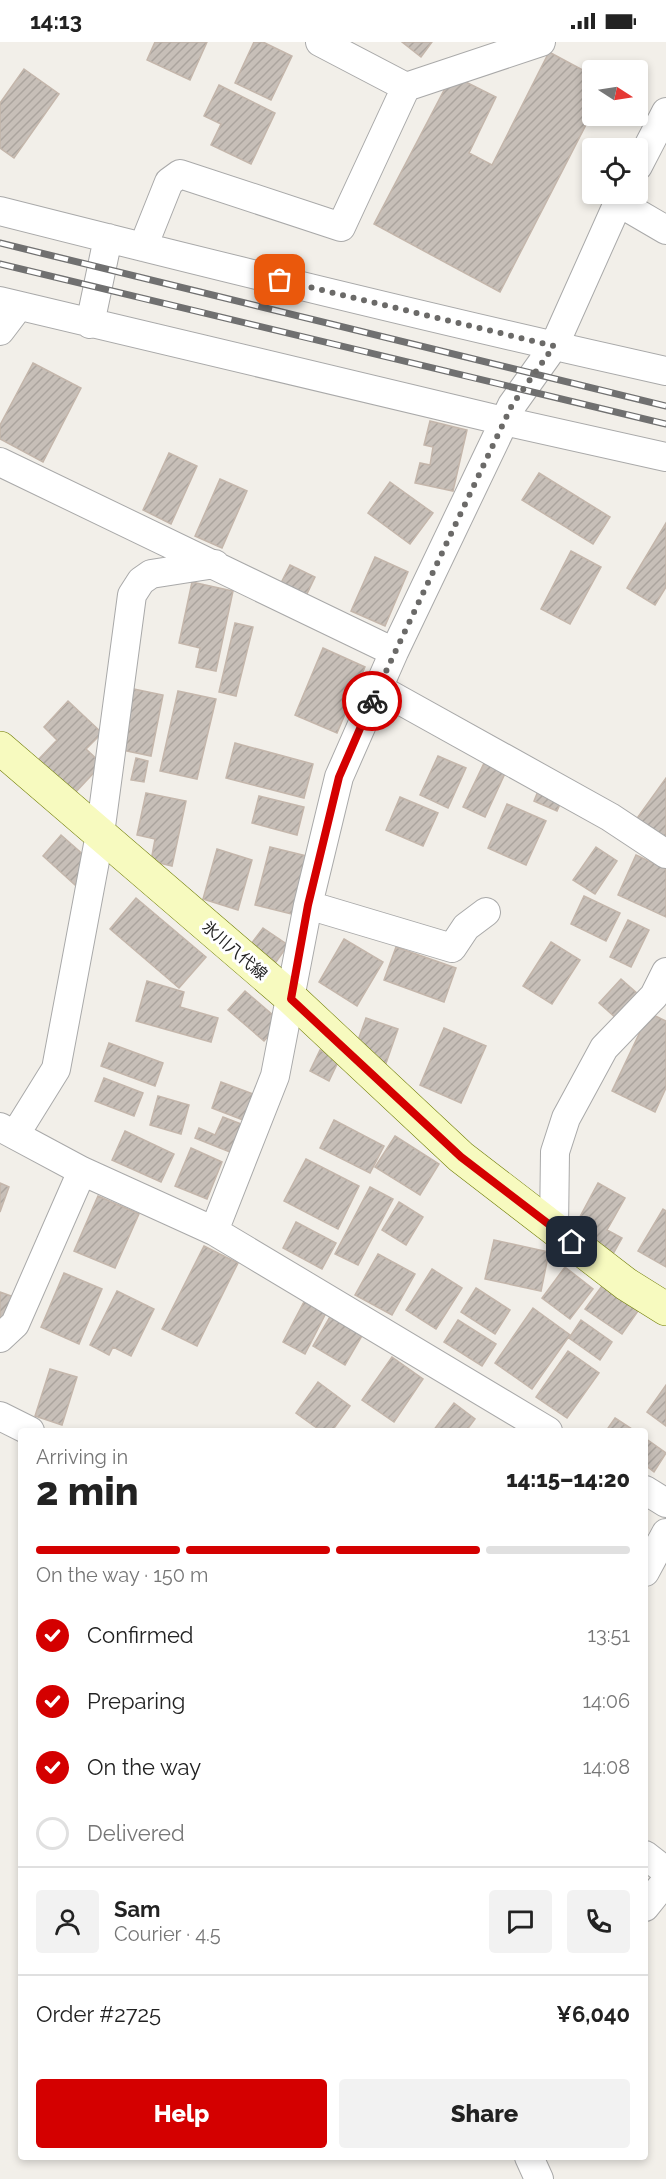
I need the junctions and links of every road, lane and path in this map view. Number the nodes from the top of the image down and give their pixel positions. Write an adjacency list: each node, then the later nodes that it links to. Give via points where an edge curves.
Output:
1 (320, 42): 3 (street)
2 (541, 42): 3 (street)
3 (406, 87): 11 (street, via 341,227 180,174 169,182)
4 (666, 112): 5 (street)
5 (648, 147)
6 (617, 204): 15 (street)
7 (629, 204): 9 (street)
8 (0, 211): 10 (street)
9 (666, 230)
10 (108, 238): 11 (street); 13 (street)
11 (143, 247): 15 (street)
12 (9, 304): 13 (street); 14 (street)
13 (90, 324): 17 (street)
14 (0, 331)
15 (554, 346): 16 (street); 17 (street)
16 (666, 371)
17 (504, 422): 18 (street); 21 (street)
18 (666, 457)
19 (0, 462): 20 (street)
20 (215, 564): 21 (street); 24 (street, via 152,574 141,581 132,595)
21 (394, 652): 22 (street)
22 (378, 688): 25 (street, via 610,816); 26 (street, via 339,777)
23 (0, 748): 24 (main road, 氷川八代線)
24 (100, 834): 29 (main road, 氷川八代線); 30 (street, via 56,1069)
25 (666, 854)
26 (308, 905): 27 (street, via 452,948 466,927); 29 (street)
27 (486, 912)
28 (666, 972): 32 (street, via 654,996 604,1048 566,1118 555,1152)
29 (291, 999): 32 (main road, 氷川八代線, via 461,1157); 33 (street, via 275,1076)
30 (7, 1131): 31 (street)
31 (82, 1171): 33 (street); 35 (street, via 15,1324)
32 (554, 1228): 34 (main road, 氷川八代線, via 626,1284)
33 (214, 1231): 38 (street)
34 (666, 1309)
35 (0, 1338)
36 (0, 1416): 37 (street)
37 (24, 1428)
38 (543, 1428)
39 (648, 1492): 40 (street)
40 (666, 1503)
41 (666, 1533): 42 (street)
42 (648, 1566)
43 (648, 1857): 44 (street)
44 (666, 1871)
45 (666, 1881): 46 (street)
46 (648, 1903)
47 (530, 2160): 48 (street)
48 (539, 2179)

